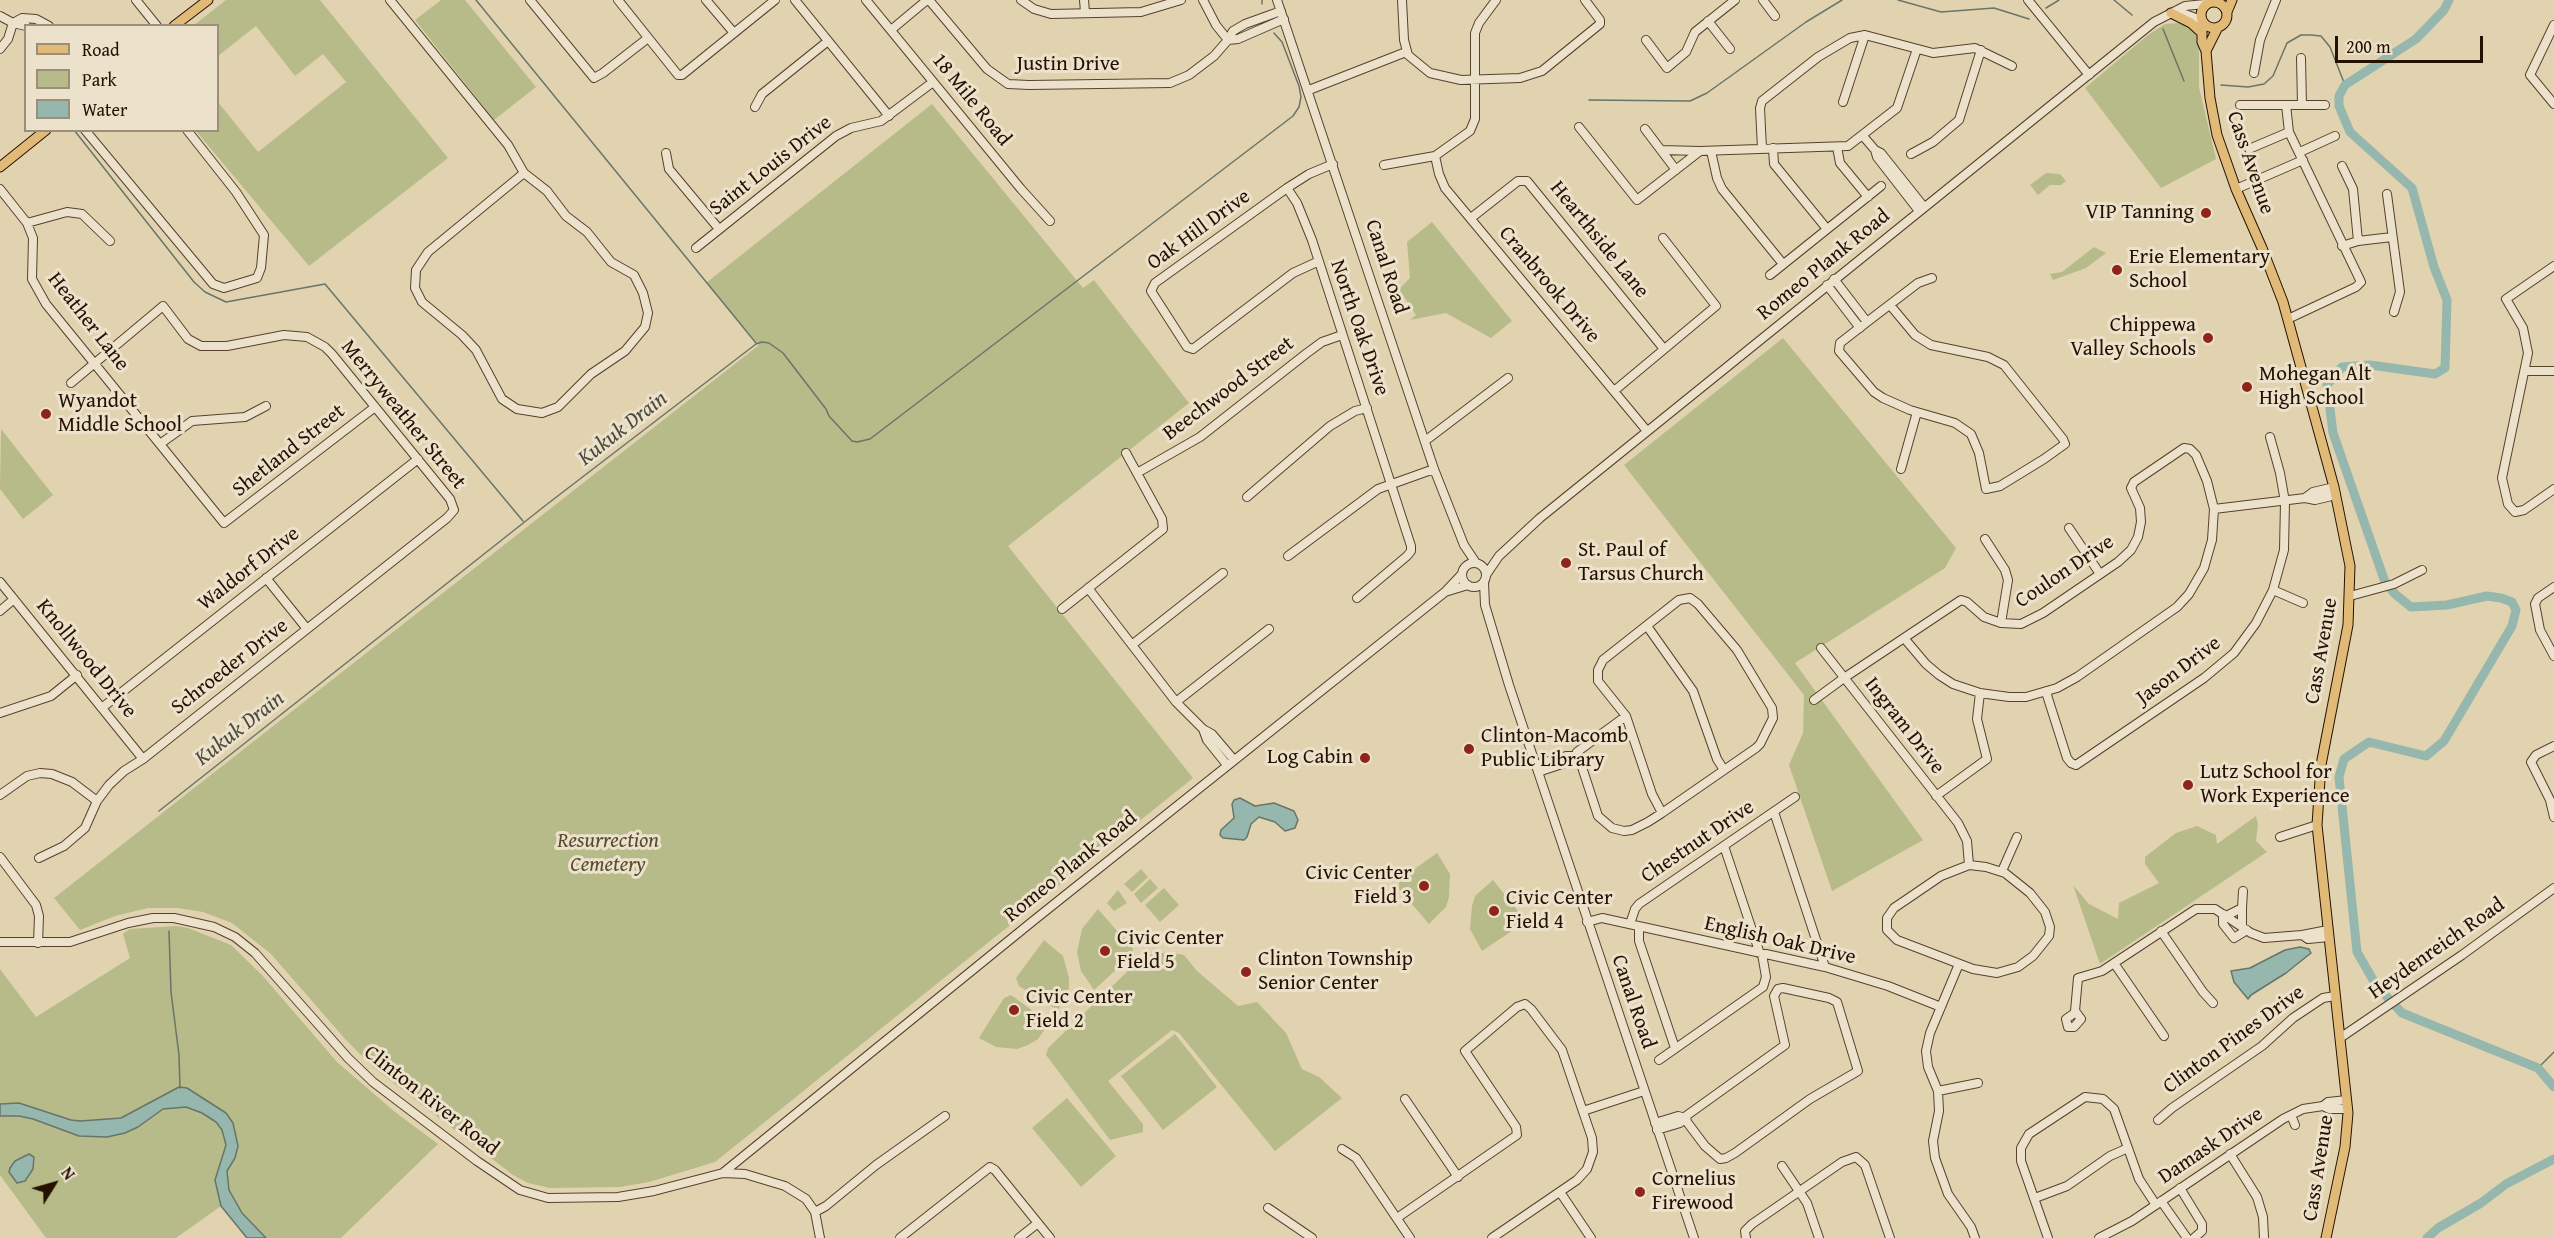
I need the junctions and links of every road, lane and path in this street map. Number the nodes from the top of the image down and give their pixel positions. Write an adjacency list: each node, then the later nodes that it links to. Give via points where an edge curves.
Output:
1 (136, 0): 35 (street)
2 (208, 0): 36 (main road)
3 (390, 0): 93 (street, via 512,150)
4 (530, 0): 44 (street, via 594,78)
5 (618, 0): 44 (street)
6 (706, 0): 41 (street)
7 (775, 0): 41 (street)
8 (795, 0): 45 (street)
9 (866, 0): 40 (street, 18 Mile Road)
10 (928, 0): 40 (street); 46 (street, Justin Drive, via 987,69 1008,84 1170,82 1189,75)
11 (1021, 0): 25 (street, via 1041,12)
12 (1084, 0): 25 (street)
13 (1181, 0): 25 (street, via 1141,12)
14 (1203, 0): 46 (street)
15 (1277, 0): 28 (street, Canal Road)
16 (1402, 0): 53 (street)
17 (1496, 0): 58 (street, via 1476,27)
18 (1586, 0): 58 (street, via 1601,22 1552,64 1534,75)
19 (1735, 0): 31 (street)
20 (1763, 0): 30 (street)
21 (2028, 0): 57 (street)
22 (2232, 0): 27 (main road)
23 (2276, 0): 56 (street, via 2260,40)
24 (2211, 2): 26 (street, Romeo Plank Road); 27 (main road, via 2221,4); 32 (main road, via 2201,10)
25 (1085, 12)
26 (2174, 12): 32 (street); 42 (main road); 57 (street, Romeo Plank Road, via 2154,22)
27 (2227, 12): 39 (main road)
28 (1282, 15): 46 (street, Justin Drive, via 1233,31); 60 (street, Canal Road)
29 (0, 16): 33 (street)
30 (1775, 16)
31 (1708, 21): 47 (street, via 1693,35 1686,52 1667,68); 49 (street)
32 (2202, 21): 39 (main road); 42 (main road, Cass Avenue)
33 (13, 23): 34 (street, via 22,18); 38 (street); 48 (street)
34 (45, 24)
35 (156, 24)
36 (177, 24)
37 (2554, 25): 62 (street, via 2530,75)
38 (24, 26)
39 (2218, 27): 52 (main road)
40 (891, 30): 59 (street, 18 Mile Road)
41 (734, 33): 44 (street, via 682,75)
42 (2202, 33): 52 (main road, Cass Avenue)
43 (1865, 35): 50 (street); 61 (street); 79 (street, via 1850,38 1818,57 1762,101)
44 (648, 38)
45 (828, 40): 67 (street, via 762,94); 68 (street)
46 (1228, 40)
47 (1646, 40)
48 (0, 49)
49 (1730, 49)
50 (1917, 49): 51 (street, via 1933,53 1970,47); 75 (street, via 1897,108)
51 (1981, 50): 55 (street); 85 (street, via 1959,120)
52 (2206, 51): 97 (main road, Cass Avenue, via 2214,123)
53 (1406, 52): 58 (street, via 1433,74 1452,80); 60 (street)
54 (2301, 58): 65 (street)
55 (2012, 66)
56 (2254, 73)
57 (2089, 75): 100 (street, Romeo Plank Road)
58 (1474, 80): 86 (street, via 1474,119 1470,131)
59 (933, 82): 68 (street, Saint Louis Drive); 102 (street, 18 Mile Road)
60 (1309, 90): 88 (street, Canal Road)
61 (1843, 102)
62 (2554, 104)
63 (2240, 105): 64 (street)
64 (2286, 105): 65 (street); 74 (street)
65 (2302, 105): 66 (street)
66 (2325, 105)
67 (755, 107)
68 (889, 116): 104 (street, Saint Louis Drive, via 836,136)
69 (1579, 127): 92 (street, via 1637,200)
70 (1646, 129): 80 (street)
71 (44, 132): 91 (main road)
72 (87, 132): 73 (street, via 213,284 224,288 257,278 264,235)
73 (189, 132)
74 (2289, 132): 82 (street); 87 (street)
75 (1863, 136): 77 (street, via 1848,146); 100 (street, via 1881,153)
76 (2335, 136): 87 (street)
77 (1837, 147): 78 (street); 99 (street, via 1840,163)
78 (1773, 148): 79 (street); 105 (street, via 1774,164)
79 (1762, 149): 81 (street)
80 (1661, 150): 83 (street); 92 (street)
81 (1711, 150): 83 (street); 113 (street, via 1719,184)
82 (2249, 150)
83 (1700, 151): 92 (street)
84 (666, 153): 104 (street, via 669,169)
85 (1911, 154)
86 (1436, 156): 89 (street); 101 (street, Cranbrook Drive, via 1442,181)
87 (2302, 156): 97 (street); 110 (street)
88 (1333, 164): 95 (street, Oak Hill Drive); 138 (street, Canal Road)
89 (1384, 165)
90 (2342, 166): 109 (street, via 2353,189)
91 (0, 167)
92 (1676, 170)
93 (524, 173): 93 (street, via 428,252 416,270 414,288 422,302 476,350 502,399 517,409 542,413 558,407 591,374 625,351 645,327 648,314 634,275 611,262 547,191)
94 (1881, 186): 99 (street)
95 (1287, 188): 112 (street, North Oak Drive, via 1305,222); 112 (street, Oak Hill Drive, via 1152,286 1153,296 1191,350 1298,270)
96 (0, 189): 103 (street, Heather Lane)
97 (2236, 189): 121 (main road, Cass Avenue, via 2271,267)
98 (2386, 194): 106 (street)
99 (1868, 196): 105 (street)
100 (1921, 209): 117 (street, Romeo Plank Road)
101 (1471, 218): 125 (street, Hearthside Lane, via 1518,181 1527,181); 131 (street, Cranbrook Drive)
102 (1050, 220)
103 (27, 223): 108 (street, via 67,212 82,214); 126 (street, Heather Lane, via 33,238 34,285)
104 (719, 229): 111 (street, Saint Louis Drive)
105 (1827, 229): 113 (street)
106 (2392, 237): 109 (street); 120 (street, via 2400,292)
107 (1663, 238): 125 (street, via 1716,306)
108 (110, 241)
109 (2358, 241): 110 (street)
110 (2342, 246): 121 (street, via 2359,275 2360,285)
111 (696, 248)
112 (1317, 262): 124 (street, North Oak Drive)
113 (1783, 264): 115 (street)
114 (2554, 266): 127 (street, via 2508,296 2506,304 2526,338)
115 (1770, 275)
116 (1932, 278): 119 (street, via 1918,283)
117 (1834, 279): 118 (street, Romeo Plank Road); 122 (street)
118 (1827, 285): 123 (street); 136 (street, Romeo Plank Road)
119 (1890, 305): 122 (street); 135 (street, via 1915,335 1931,345 1988,357 2004,365 2065,444 2000,486 1986,489 1980,453 1971,434 1955,423)
120 (2394, 312)
121 (2288, 319): 147 (main road, Cass Avenue)
122 (1868, 322): 123 (street)
123 (1860, 328): 135 (street, via 1838,349 1874,392)
124 (1342, 335): 134 (street, North Oak Drive); 144 (street, Beechwood Street, via 1322,342 1200,437)
125 (1664, 349): 131 (street)
126 (96, 362): 130 (street); 133 (street, Merryweather Street, via 163,306 188,339 201,346 227,346 284,335 307,336 329,351); 139 (street, Heather Lane)
127 (2525, 371): 128 (street); 146 (street, via 2503,469 2503,487 2511,510 2519,512)
128 (2554, 372)
129 (1508, 378): 138 (street)
130 (71, 383)
131 (1614, 391): 136 (street, Cranbrook Drive)
132 (266, 406): 139 (street, via 245,417 192,421)
133 (375, 407): 141 (street, Merryweather Street); 152 (street, Shetland Street)
134 (1367, 408): 145 (street, North Oak Drive); 148 (street, via 1330,426)
135 (1917, 412): 143 (street)
136 (1647, 431): 157 (street, Romeo Plank Road, via 1540,518)
137 (2270, 437): 149 (street, Jason Drive)
138 (1425, 441): 142 (street, Canal Road)
139 (160, 444): 152 (street, Heather Lane)
140 (1126, 453): 144 (street)
141 (418, 459): 151 (street, Merryweather Street, via 450,499); 164 (street, Waldorf Drive)
142 (1434, 469): 145 (street); 155 (street, Canal Road)
143 (1901, 469)
144 (1137, 473): 169 (street, via 1162,519 1163,529)
145 (1392, 482): 156 (street, via 1360,500); 173 (street, North Oak Drive, via 1411,551)
146 (2554, 489)
147 (2335, 491): 149 (street, via 2313,492); 172 (main road, Cass Avenue, via 2348,554)
148 (1246, 497)
149 (2285, 502): 150 (street); 170 (street, Jason Drive, via 2284,550)
150 (2214, 509): 163 (street, Coulon Drive, via 2199,461 2187,448 2131,485 2141,512 2138,537 2126,555); 189 (street, via 2208,559 2181,603 2077,677)
151 (454, 510): 181 (street, Schroeder Drive)
152 (224, 522)
153 (2069, 528): 163 (street)
154 (1985, 539): 179 (street, via 2007,574)
155 (1464, 544): 158 (street, Canal Road); 159 (street, Canal Road)
156 (1287, 556)
157 (1500, 556): 158 (street, Romeo Plank Road); 165 (street, Romeo Plank Road)
158 (1478, 563): 159 (street); 165 (street, via 1485,568)
159 (1466, 566): 162 (street)
160 (2422, 570): 172 (street, via 2394,584)
161 (1223, 573): 184 (street)
162 (1462, 574): 167 (street); 171 (street, Romeo Plank Road)
163 (2100, 574): 179 (street, Coulon Drive, via 2033,619 2021,624)
164 (266, 578): 181 (street); 193 (street, Waldorf Drive)
165 (1485, 579): 167 (street); 176 (street, Canal Road)
166 (0, 582): 174 (street, Knollwood Drive)
167 (1470, 586): 171 (street, Romeo Plank Road); 176 (street, Canal Road)
168 (2554, 587): 186 (street, via 2535,601 2538,624)
169 (1088, 588): 177 (street); 184 (street)
170 (2273, 590): 175 (street); 189 (street, Jason Drive, via 2256,624 2226,661 2084,761 2073,765 2067,758)
171 (1445, 592): 199 (street, Romeo Plank Road)
172 (2350, 596): 209 (main road, Cass Avenue, via 2321,765)
173 (1357, 598)
174 (14, 599): 178 (street); 187 (street, Knollwood Drive)
175 (2303, 603)
176 (1485, 605): 200 (street, Canal Road)
177 (1062, 609)
178 (0, 611)
179 (2001, 623): 183 (street, Coulon Drive, via 1984,617 1961,600)
180 (1647, 626): 195 (street, via 1604,660 1598,670 1599,683); 201 (street, via 1693,691); 201 (street, via 1679,600 1690,598 1734,647 1773,711 1760,744)
181 (307, 629): 198 (street, Schroeder Drive)
182 (1269, 629): 192 (street)
183 (1904, 638): 188 (street, Coulon Drive); 190 (street, via 1939,675)
184 (1133, 644): 192 (street)
185 (1821, 648): 188 (street, Ingram Drive)
186 (2554, 656)
187 (77, 675): 193 (street, Knollwood Drive); 194 (street, via 51,696)
188 (1844, 678): 191 (street, Coulon Drive); 203 (street, Ingram Drive)
189 (2046, 692): 190 (street, via 2009,698)
190 (1980, 693): 203 (street, via 1977,719 1987,759)
191 (1814, 700)
192 (1176, 702): 199 (street)
193 (103, 707): 198 (street, Knollwood Drive)
194 (0, 713)
195 (1626, 716): 197 (street, via 1579,748); 207 (street)
196 (2554, 746): 208 (street, via 2531,762)
197 (1577, 756): 200 (street, via 1568,762); 207 (street, via 1596,812 1611,828 1637,829)
198 (143, 759): 205 (street, Schroeder Drive, via 109,785)
199 (1231, 763): 257 (street, Romeo Plank Road)
200 (1537, 768): 222 (street, Canal Road)
201 (1724, 770): 207 (street)
202 (0, 795): 205 (street, via 27,776 40,773 72,782)
203 (1936, 796): 215 (street, Ingram Drive, via 1967,841)
204 (1795, 797): 206 (street, Chestnut Drive)
205 (97, 801): 214 (street, Schroeder Drive, via 85,828 64,846)
206 (1774, 812): 212 (street, Chestnut Drive); 232 (street)
207 (1662, 813)
208 (2554, 817)
209 (2317, 825): 211 (street); 226 (main road, Cass Avenue)
210 (2017, 837): 216 (street)
211 (2280, 837)
212 (1725, 846): 221 (street, Chestnut Drive, via 1639,904); 229 (street)
213 (0, 857): 228 (street, via 36,905)
214 (39, 858)
215 (1969, 865): 216 (street); 231 (street, via 1941,876 1894,908 1885,924 1897,940)
216 (2002, 872): 231 (street, via 2041,905 2049,922 2049,936 2033,956 2013,970 1991,972)
217 (2554, 888): 238 (street, Heydenreich Road)
218 (2243, 891): 219 (street)
219 (2242, 908): 220 (street); 224 (street)
220 (2224, 915): 224 (street); 224 (street, via 2223,924 2234,938); 225 (street, via 2211,908 2199,908)
221 (1630, 924): 222 (street, English Oak Drive, via 1607,920); 223 (street, English Oak Drive)
222 (1588, 925): 242 (street, Canal Road)
223 (1639, 927): 229 (street, English Oak Drive); 239 (street, via 1639,941)
224 (2244, 928): 226 (street, via 2268,938)
225 (2161, 931): 230 (street); 234 (street)
226 (2328, 933): 233 (main road, Cass Avenue)
227 (0, 942): 228 (street, Clinton River Road)
228 (38, 943): 257 (street, Clinton River Road, via 70,942 153,918 187,920 223,931 262,959 373,1082 490,1171 532,1195 555,1199 631,1195)
229 (1761, 954): 232 (street, English Oak Drive); 239 (street, via 1766,977 1763,987)
230 (2114, 963): 236 (street, via 2094,975 2078,978); 237 (street)
231 (1959, 964): 235 (street)
232 (1824, 968): 235 (street, English Oak Drive, via 1888,986)
233 (2335, 996): 238 (main road, Cass Avenue); 250 (street, Clinton Pines Drive, via 2323,998 2293,1018 2262,1046)
234 (2213, 1002)
235 (1941, 1007): 243 (street, via 1926,1051)
236 (2076, 1012)
237 (2164, 1036)
238 (2340, 1038): 245 (main road, Cass Avenue)
239 (1676, 1048): 240 (street)
240 (1659, 1060)
241 (1978, 1083): 243 (street)
242 (1644, 1090): 246 (street); 252 (street, Canal Road)
243 (1938, 1091): 280 (street, via 1935,1158 1948,1194)
244 (1405, 1099): 258 (street)
245 (2348, 1104): 247 (street, Damask Drive, via 2328,1102); 286 (main road, Cass Avenue, via 2345,1147)
246 (1583, 1111): 258 (street, via 1563,1050 1531,1009 1525,1004 1516,1007 1465,1051 1517,1132); 261 (street, via 1592,1138 1592,1157 1584,1174)
247 (2291, 1115): 251 (street); 255 (street, Damask Drive)
248 (945, 1116): 265 (street)
249 (1686, 1118): 249 (street, via 1785,1045 1776,991 1783,988 1837,1002 1858,1068 1853,1076 1810,1099 1725,1159 1705,1146); 252 (street, via 1680,1123)
250 (2158, 1120)
251 (2295, 1125)
252 (1656, 1127): 277 (street, Canal Road)
253 (2128, 1148): 262 (street, via 2067,1186); 262 (street, via 2115,1112 2103,1099 2076,1101 2029,1134 2022,1145 2022,1161); 263 (street, via 2140,1183)
254 (1342, 1149): 266 (street, via 1356,1158)
255 (2230, 1155): 259 (street, Damask Drive); 285 (street, via 2255,1192)
256 (1782, 1166): 260 (street)
257 (723, 1173): 265 (street, Clinton River Road, via 745,1173 785,1186 806,1199)
258 (1458, 1177): 266 (street)
259 (2180, 1188): 263 (street, Damask Drive); 284 (street, via 2202,1224 2201,1232)
260 (1800, 1191): 268 (street, via 1752,1224); 278 (street); 279 (street, via 1845,1160 1858,1157 1865,1165)
261 (1560, 1192): 269 (street); 276 (street)
262 (2035, 1198): 281 (street)
263 (2159, 1203): 282 (street, Damask Drive); 283 (street)
264 (1268, 1208): 274 (street)
265 (814, 1212): 270 (street)
266 (1397, 1218): 275 (street)
267 (1038, 1223): 271 (street, via 990,1167); 272 (street); 273 (street)
268 (1745, 1235)
269 (1498, 1236)
270 (820, 1238)
271 (900, 1238)
272 (1020, 1238)
273 (1050, 1238)
274 (1312, 1238)
275 (1410, 1238)
276 (1592, 1238)
277 (1694, 1238)
278 (1819, 1238)
279 (1890, 1238)
280 (1975, 1238)
281 (2048, 1238)
282 (2099, 1238)
283 (2187, 1238)
284 (2194, 1238)
285 (2264, 1238)
286 (2326, 1238)

